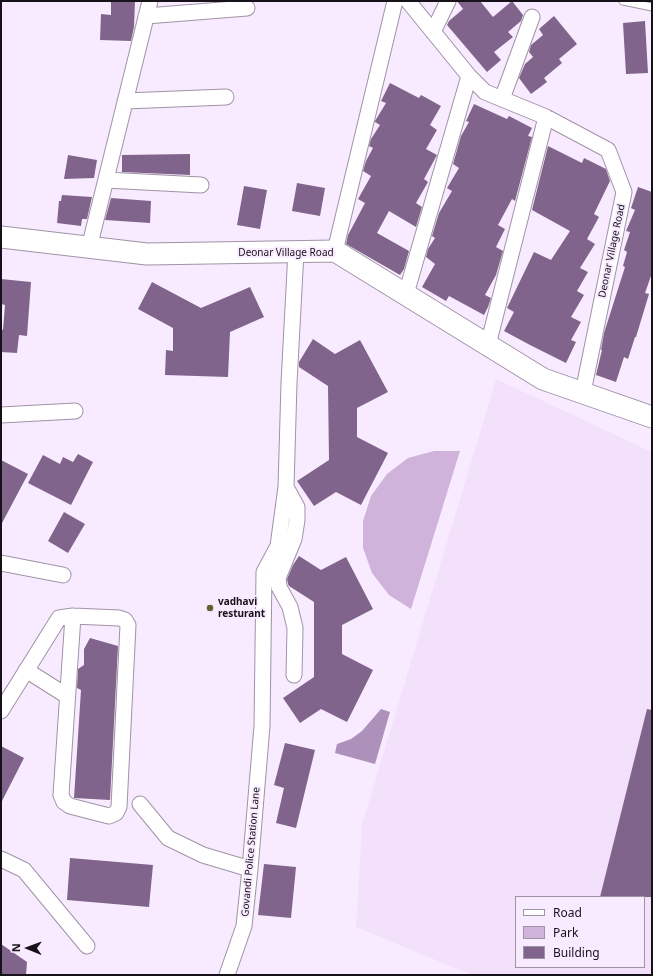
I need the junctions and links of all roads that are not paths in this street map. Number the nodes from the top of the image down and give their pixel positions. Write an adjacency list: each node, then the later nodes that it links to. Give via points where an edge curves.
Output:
1 (150, 1): 8 (street)
2 (395, 1): 20 (street)
3 (408, 1): 10 (street, Deonar Village Road)
4 (448, 1): 10 (street)
5 (623, 1): 6 (lane)
6 (652, 7)
7 (247, 8): 8 (street)
8 (146, 16): 14 (street)
9 (532, 17): 13 (street)
10 (433, 32): 11 (street, Deonar Village Road)
11 (469, 76): 13 (street, Deonar Village Road, via 486,92); 22 (street)
12 (226, 97): 14 (street)
13 (502, 99): 15 (street, Deonar Village Road)
14 (125, 101): 16 (street)
15 (546, 117): 23 (street); 24 (street, Deonar Village Road, via 608,150 624,192)
16 (106, 180): 17 (street); 19 (street)
17 (201, 185)
18 (1, 237): 19 (main road, Deonar Village Road)
19 (89, 248): 21 (main road, Deonar Village Road, via 147,254)
20 (335, 250): 21 (main road, Deonar Village Road); 22 (main road, Deonar Village Road)
21 (296, 251): 28 (street, Govandi Police Station Lane)
22 (406, 294): 23 (main road, Deonar Village Road)
23 (488, 345): 24 (main road, Deonar Village Road, via 543,379)
24 (583, 392): 27 (main road, Deonar Village Road)
25 (75, 411): 26 (street)
26 (1, 414)
27 (652, 417)
28 (286, 487): 33 (street, via 297,507 296,520 294,539 278,578 279,587 290,607 295,628); 38 (street, Govandi Police Station Lane, via 278,546 264,572 262,726)
29 (1, 563): 30 (street)
30 (63, 575)
31 (73, 616): 32 (street, via 59,618); 34 (street); 34 (street, via 119,618 125,620 128,625 119,807 116,814 108,816 70,806 64,802 61,795)
32 (26, 670): 34 (street); 35 (street)
33 (294, 675)
34 (67, 696)
35 (1, 711)
36 (140, 804): 38 (street, via 168,838 203,855)
37 (1, 859): 39 (street, via 24,870)
38 (250, 868): 40 (street, Govandi Police Station Lane, via 244,926)
39 (87, 946)
40 (227, 975)

